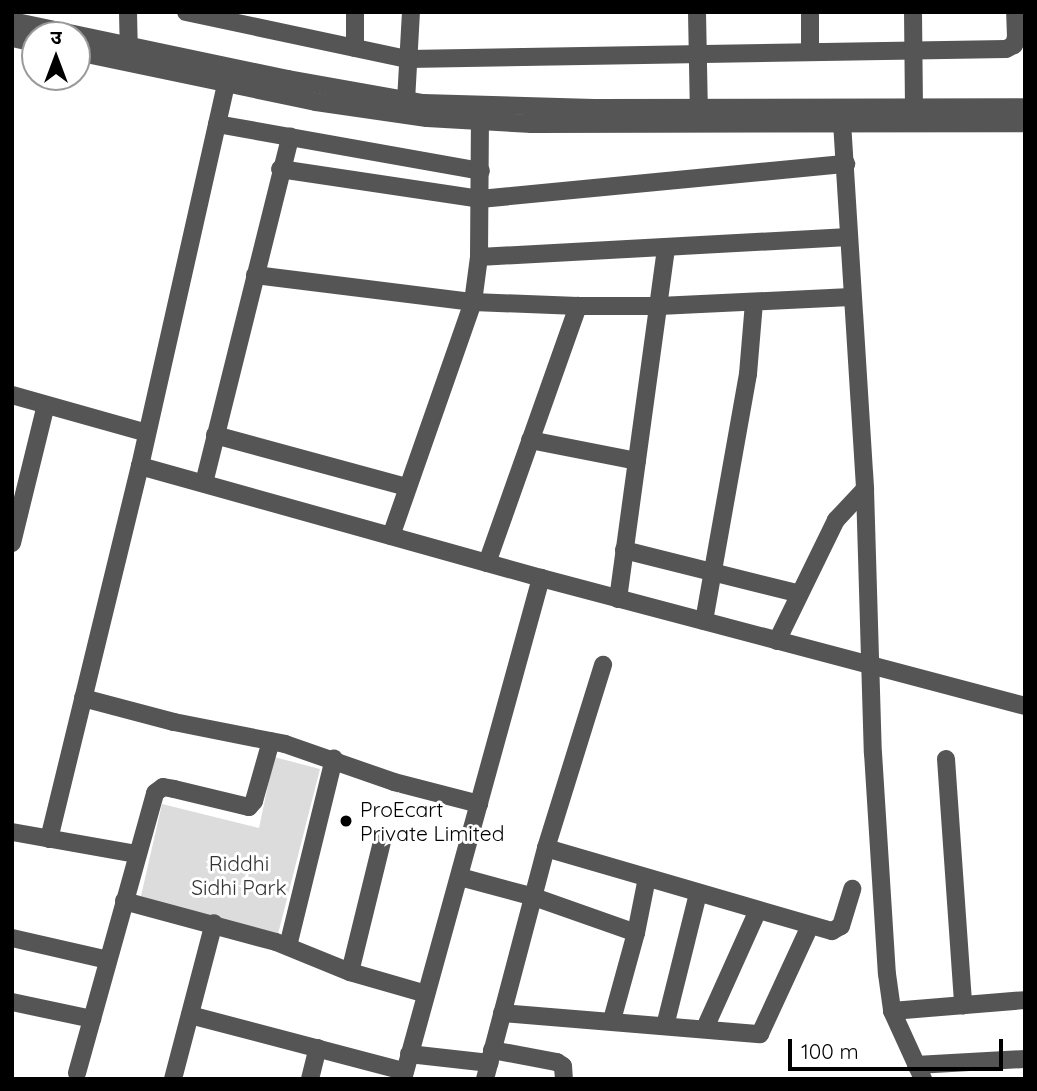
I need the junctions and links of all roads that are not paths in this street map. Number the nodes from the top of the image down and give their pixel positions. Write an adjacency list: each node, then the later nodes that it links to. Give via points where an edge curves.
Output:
1 (128, 12): 14 (street)
2 (187, 12): 10 (street)
3 (355, 12): 10 (street)
4 (411, 12): 16 (street)
5 (697, 12): 15 (street)
6 (810, 12): 12 (street)
7 (914, 12): 11 (street)
8 (1016, 12): 11 (street, via 1014,45 1006,49)
9 (12, 21): 14 (street)
10 (355, 48): 16 (street)
11 (914, 51): 12 (street); 19 (street)
12 (810, 52): 15 (street)
13 (91, 53): 14 (street)
14 (129, 54): 17 (street); 18 (street)
15 (698, 54): 16 (street); 21 (street)
16 (408, 59): 18 (street)
17 (226, 83): 23 (street, via 376,113); 26 (street)
18 (406, 100): 21 (street)
19 (914, 107): 21 (street); 22 (street)
20 (1025, 107): 22 (street)
21 (699, 115): 23 (street); 24 (street)
22 (976, 116): 24 (street); 25 (street)
23 (480, 121): 31 (street)
24 (842, 122): 29 (street)
25 (1025, 123)
26 (217, 124): 27 (street); 45 (street)
27 (290, 137): 28 (street); 30 (street)
28 (412, 160): 31 (street); 32 (street)
29 (846, 164): 33 (street); 34 (street)
30 (280, 169): 32 (street); 37 (street)
31 (481, 171): 33 (street)
32 (408, 190): 33 (street)
33 (480, 199): 36 (street)
34 (848, 237): 35 (street); 38 (street)
35 (666, 247): 36 (street); 42 (street)
36 (480, 257): 39 (street)
37 (255, 275): 39 (street); 46 (street)
38 (851, 297): 40 (street); 52 (street)
39 (473, 302): 41 (street); 51 (street)
40 (754, 302): 42 (street); 57 (street, via 748,374)
41 (578, 306): 42 (street); 47 (street)
42 (659, 306): 48 (street)
43 (12, 395): 44 (street)
44 (47, 405): 45 (street); 54 (street)
45 (148, 433): 49 (street)
46 (215, 435): 50 (street); 51 (street)
47 (530, 440): 48 (street); 56 (street)
48 (637, 461): 55 (street)
49 (140, 466): 50 (street); 65 (street)
50 (204, 483): 53 (street)
51 (407, 487): 53 (street)
52 (865, 489): 59 (street, via 836,520); 64 (street)
53 (391, 536): 56 (street)
54 (12, 543)
55 (624, 550): 57 (street); 60 (street)
56 (487, 563): 58 (street)
57 (712, 571): 59 (street); 61 (street)
58 (541, 578): 60 (street); 70 (street)
59 (800, 594): 62 (street)
60 (618, 598): 61 (street)
61 (704, 621): 62 (street)
62 (777, 640): 64 (street)
63 (603, 665): 74 (street)
64 (871, 667): 66 (street); 94 (street)
65 (83, 698): 67 (street); 72 (street)
66 (1025, 706)
67 (271, 741): 68 (street); 75 (street, via 249,807 163,787 155,793)
68 (334, 759): 70 (street, via 394,782); 87 (street)
69 (946, 760): 93 (street)
70 (479, 804): 76 (street)
71 (12, 832): 72 (street)
72 (49, 839): 75 (street)
73 (382, 842): 89 (street)
74 (546, 848): 77 (street); 80 (street)
75 (137, 854): 81 (street)
76 (460, 877): 80 (street); 90 (street)
77 (647, 878): 79 (street); 85 (street)
78 (852, 889): 84 (street, via 838,930)
79 (698, 894): 82 (street); 99 (street)
80 (534, 897): 85 (street); 95 (street)
81 (124, 901): 83 (street); 88 (street)
82 (758, 911): 84 (street); 100 (street)
83 (214, 923): 87 (street); 96 (street)
84 (810, 926): 100 (street, via 763,1031 754,1035)
85 (636, 933): 98 (street)
86 (12, 938): 88 (street)
87 (288, 946): 89 (street)
88 (108, 960): 97 (street)
89 (350, 972): 90 (street)
90 (426, 994): 104 (street)
91 (1025, 1000): 93 (street)
92 (12, 1002): 97 (street)
93 (963, 1005): 94 (street)
94 (892, 1012): 106 (street)
95 (502, 1013): 98 (street); 103 (street)
96 (190, 1015): 101 (street); 108 (street)
97 (92, 1019): 107 (street)
98 (612, 1020): 99 (street)
99 (665, 1026): 100 (street)
100 (705, 1028)
101 (318, 1048): 104 (street); 109 (street)
102 (1025, 1059): 105 (street)
103 (489, 1064): 104 (street); 110 (street, via 557,1062 563,1066)
104 (405, 1068)
105 (993, 1071): 106 (street)
106 (919, 1072)
107 (77, 1073)
108 (173, 1079)
109 (310, 1079)
110 (564, 1079)

